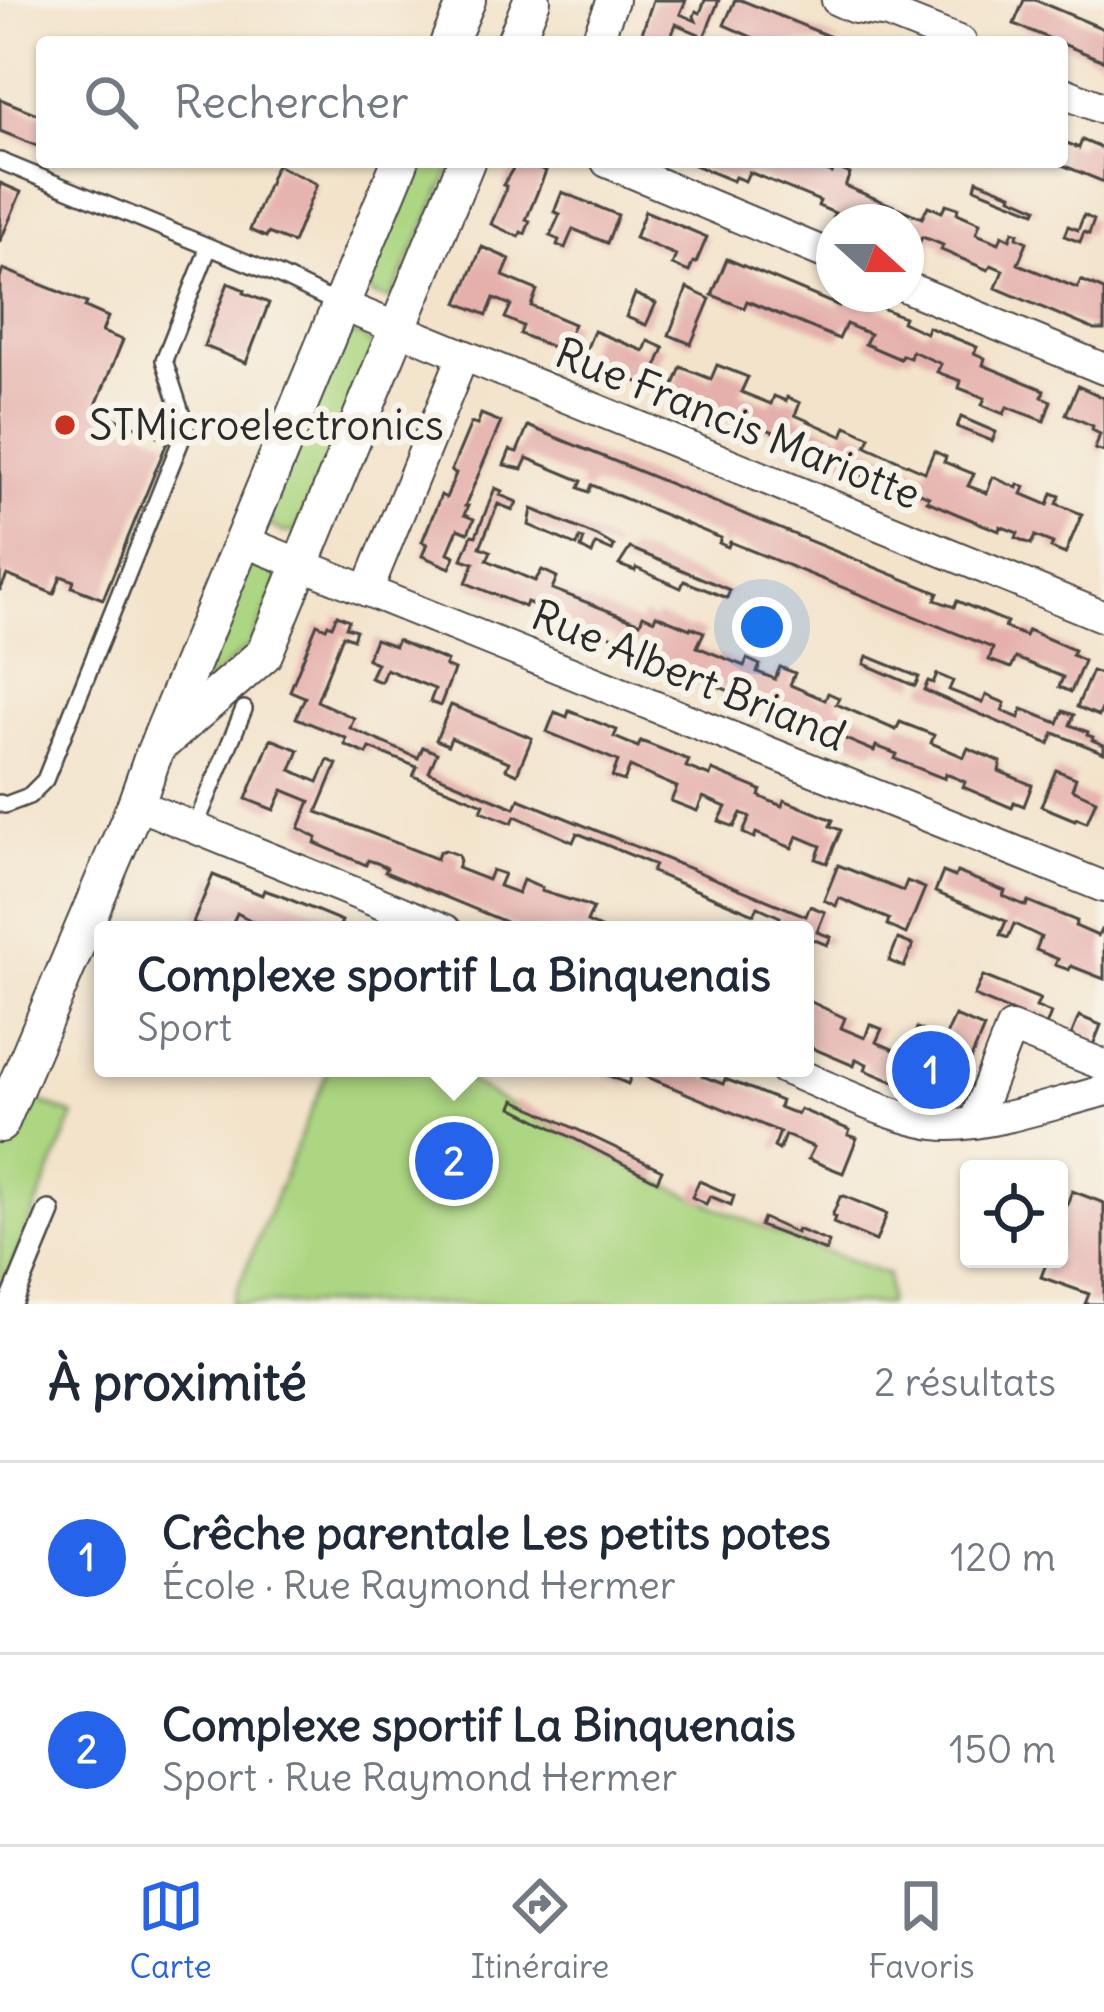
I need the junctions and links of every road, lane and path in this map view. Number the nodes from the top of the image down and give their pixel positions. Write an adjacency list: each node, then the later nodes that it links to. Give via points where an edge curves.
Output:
1 (466, 0): 5 (street)
2 (532, 0): 6 (street)
3 (613, 0): 7 (street)
4 (836, 0): 8 (street)
5 (451, 36)
6 (517, 36)
7 (598, 36)
8 (946, 36)
9 (1068, 94): 10 (street)
10 (1104, 109)
11 (0, 161): 15 (lane)
12 (397, 168): 18 (street)
13 (464, 168): 19 (street)
14 (621, 168): 16 (street)
15 (209, 247): 18 (lane); 28 (lane, via 164,360 186,428 45,780 29,796)
16 (816, 249)
17 (924, 294): 21 (street)
18 (340, 305): 19 (street, Rue Francis Mariotte); 22 (street)
19 (398, 329): 20 (street, Rue Francis Mariotte); 23 (street)
20 (463, 356): 24 (street); 25 (street, Rue Francis Mariotte)
21 (1104, 369)
22 (243, 541): 23 (street, Rue Albert Briand); 27 (street)
23 (300, 564): 24 (street, Rue Albert Briand); 27 (street, via 264,654)
24 (368, 591): 31 (street, Rue Albert Briand)
25 (1104, 617)
26 (244, 709): 30 (lane)
27 (158, 746): 29 (street)
28 (0, 803)
29 (136, 804): 30 (street); 37 (street)
30 (195, 827): 32 (street)
31 (1104, 887)
32 (424, 921)
33 (1104, 1065): 36 (street, via 1011,1028)
34 (805, 1077): 36 (street, via 927,1124)
35 (1104, 1091): 36 (street)
36 (974, 1123)
37 (0, 1124)
38 (49, 1212): 39 (street)
39 (11, 1304)

